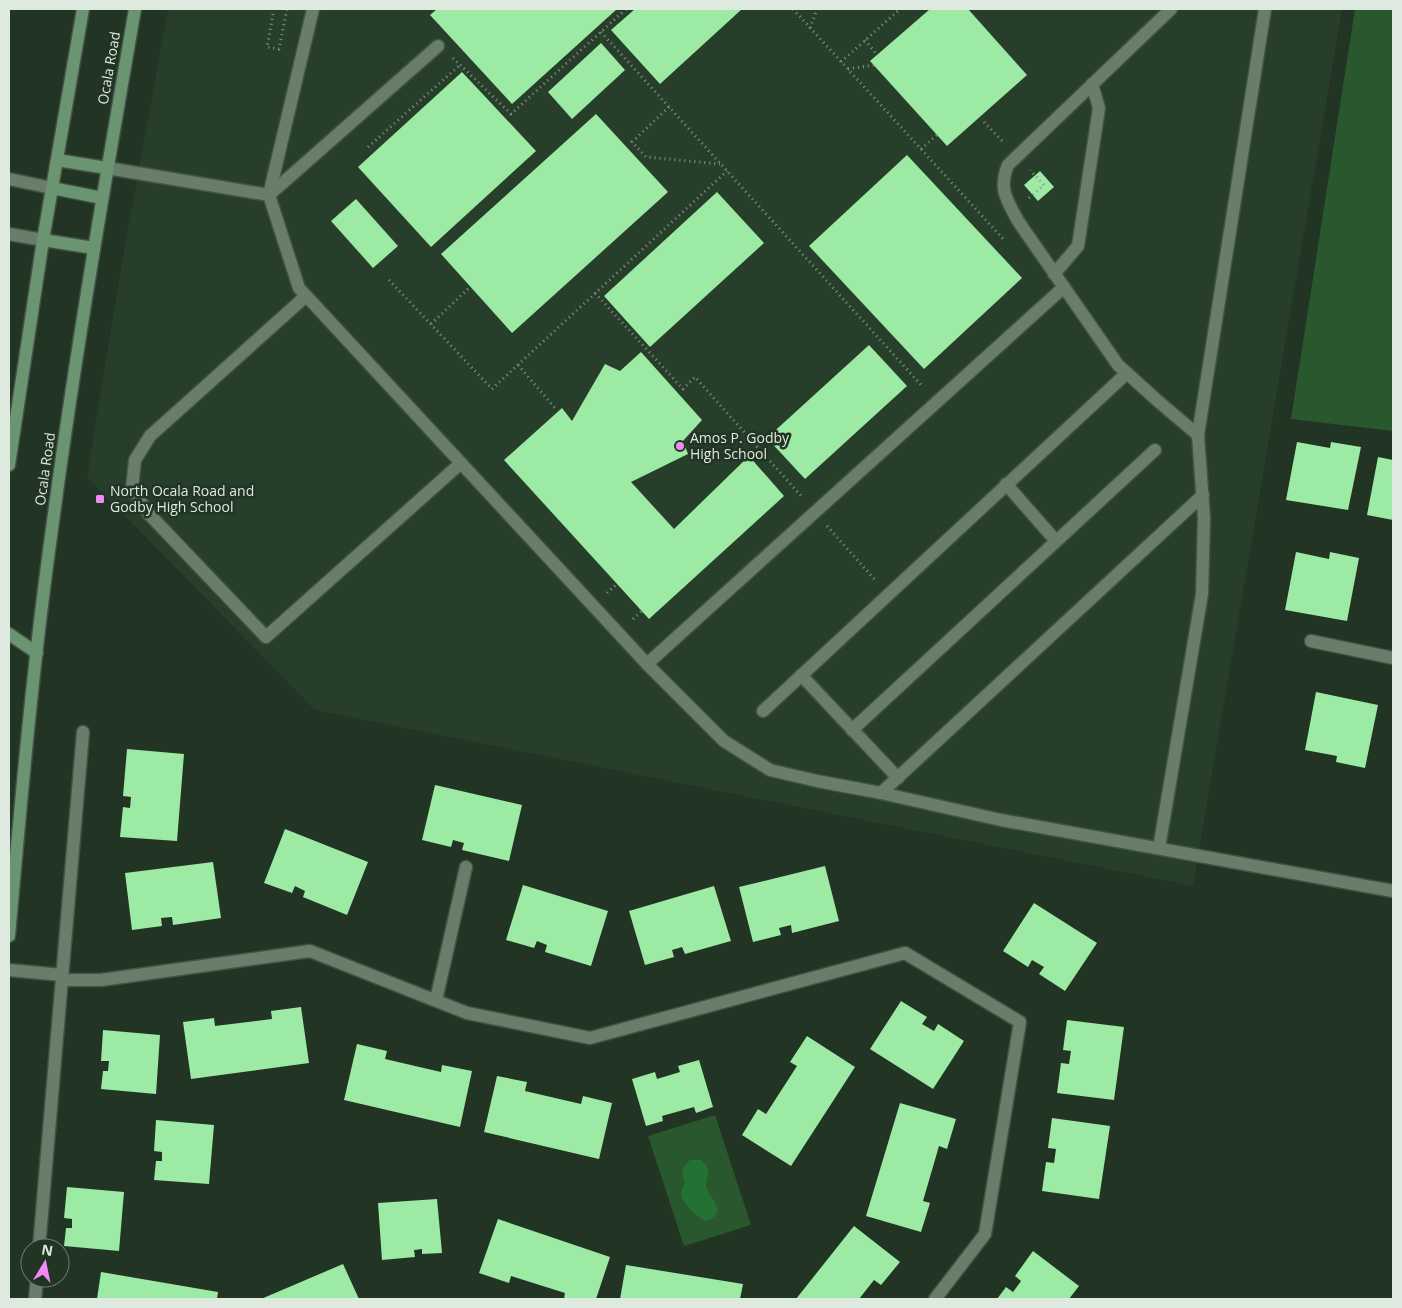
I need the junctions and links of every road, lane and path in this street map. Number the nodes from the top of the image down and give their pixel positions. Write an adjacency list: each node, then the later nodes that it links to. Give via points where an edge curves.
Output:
1 (83, 9): 26 (main road)
2 (134, 9): 28 (main road, Ocala Road)
3 (274, 9): 4 (path, via 267,47 279,49)
4 (287, 9)
5 (313, 9): 32 (street)
6 (626, 9): 13 (path)
7 (793, 9): 12 (path)
8 (817, 9): 12 (path)
9 (900, 9): 14 (path)
10 (1171, 9): 21 (street)
11 (1265, 9): 49 (street)
12 (810, 28): 17 (path)
13 (601, 32): 18 (path, via 511,114); 22 (path)
14 (865, 40): 16 (path); 17 (path)
15 (438, 46): 18 (path); 32 (street)
16 (878, 55)
17 (841, 62): 20 (path)
18 (461, 64): 24 (path)
19 (874, 65): 20 (path)
20 (847, 69): 25 (path)
21 (1092, 84): 38 (street, via 1099,108 1078,246); 38 (street, via 1008,164 1002,178 1005,196 1018,221)
22 (669, 107): 27 (path); 27 (path, via 632,142 646,156)
23 (937, 135): 25 (path)
24 (368, 147)
25 (921, 149): 37 (path)
26 (57, 160): 28 (main road); 31 (main road)
27 (721, 164): 29 (path)
28 (107, 168): 32 (street); 33 (main road, Ocala Road)
29 (727, 171): 42 (path); 47 (path, via 923,388)
30 (9, 178): 31 (street)
31 (52, 188): 33 (main road); 35 (main road)
32 (269, 194): 43 (street, via 299,288)
33 (102, 198): 36 (main road, Ocala Road)
34 (9, 234): 35 (street)
35 (43, 240): 36 (main road); 52 (main road)
36 (94, 248): 70 (main road, Ocala Road, via 51,531)
37 (1011, 248)
38 (1054, 274): 40 (street)
39 (389, 280): 44 (path)
40 (1064, 287): 46 (street, via 1118,365); 57 (street)
41 (469, 288): 44 (path)
42 (595, 293): 45 (path); 56 (path, via 683,389 695,377)
43 (306, 296): 51 (street); 51 (street, via 150,436 135,460 132,488 148,513 266,637)
44 (431, 324): 45 (path, via 492,389)
45 (518, 365): 48 (path)
46 (1127, 373): 49 (street); 53 (street)
47 (930, 382)
48 (555, 408)
49 (1198, 435): 55 (street)
50 (1155, 450): 58 (street)
51 (461, 463): 72 (street)
52 (9, 465)
53 (1006, 484): 58 (street); 62 (street)
54 (810, 492): 56 (path)
55 (1203, 494): 77 (street); 79 (street, via 1202,594)
56 (803, 498): 57 (path)
57 (815, 512): 62 (path); 72 (street)
58 (1056, 541): 75 (street)
59 (617, 584): 61 (path)
60 (600, 586): 61 (path)
61 (607, 593): 63 (path)
62 (888, 595): 73 (street)
63 (613, 600)
64 (642, 611): 66 (path)
65 (626, 613): 66 (path)
66 (632, 620): 67 (path)
67 (638, 626)
68 (9, 634): 70 (main road)
69 (1311, 641): 71 (street)
70 (37, 653): 82 (main road, Ocala Road)
71 (1393, 658)
72 (647, 664): 78 (street, via 724,741 770,770)
73 (801, 675): 74 (street); 75 (street)
74 (763, 711)
75 (852, 730): 77 (street)
76 (83, 732): 84 (street)
77 (898, 778): 78 (street)
78 (882, 793): 79 (street, via 1001,820)
79 (1159, 848): 81 (street)
80 (466, 867): 85 (street)
81 (1393, 891)
82 (9, 936)
83 (9, 970): 84 (street)
84 (62, 978): 85 (street, via 101,980 310,951); 86 (street)
85 (436, 1000): 87 (street, via 467,1013 590,1038 905,953 1012,1017 1020,1022 985,1234)
86 (40, 1238)
87 (935, 1299)

